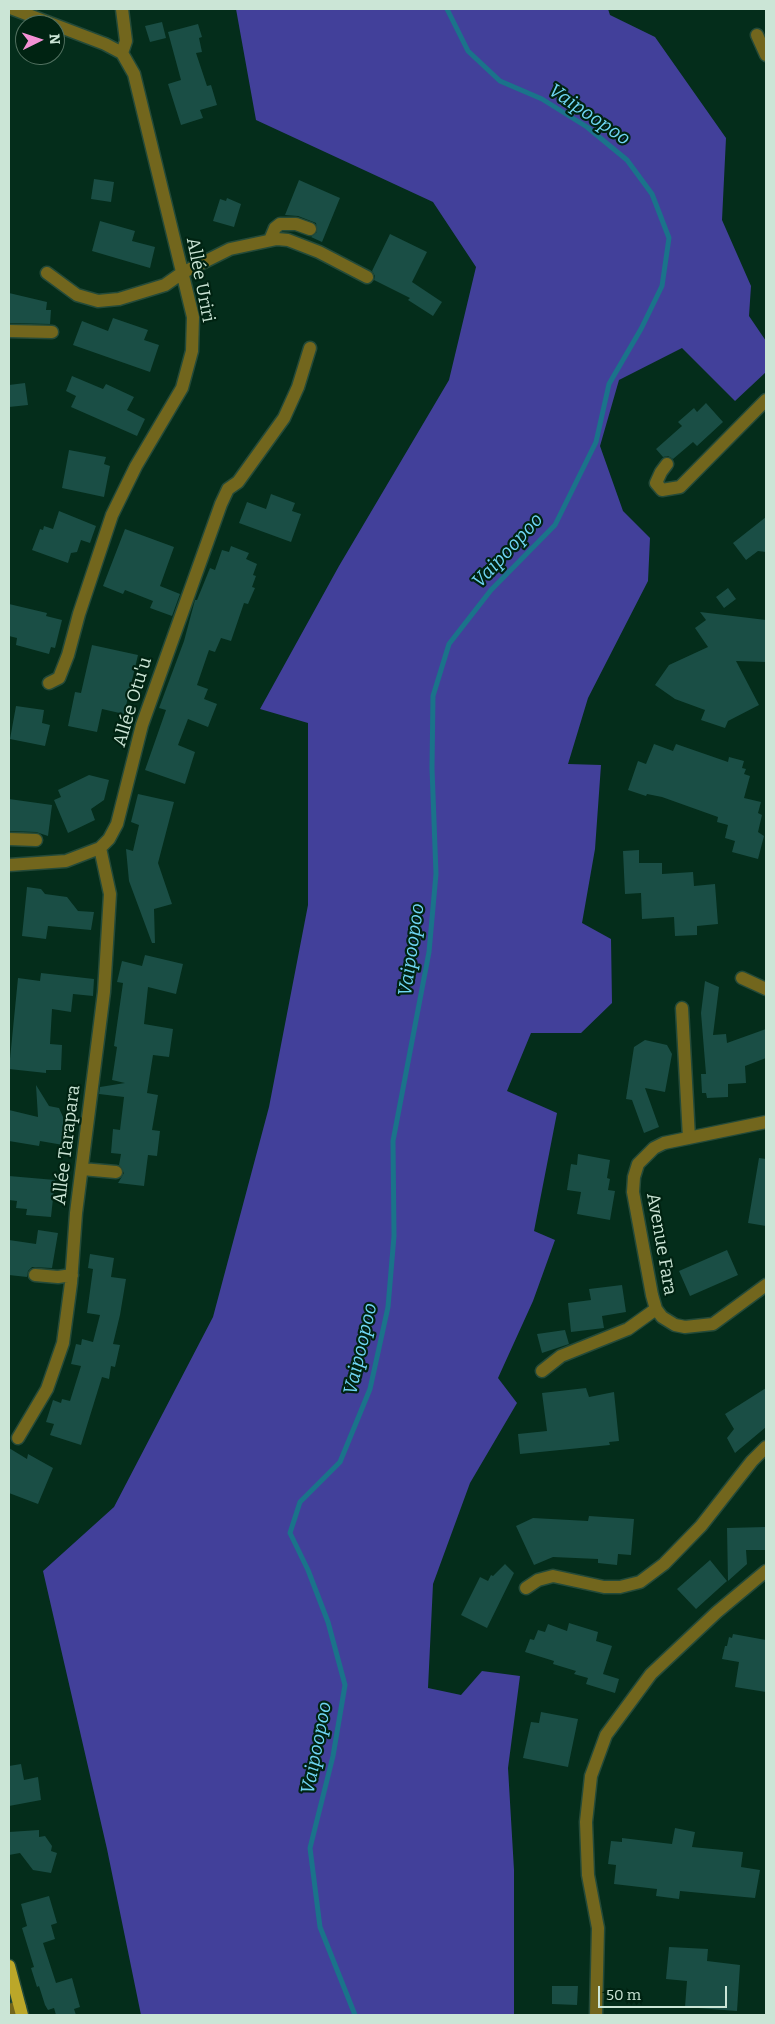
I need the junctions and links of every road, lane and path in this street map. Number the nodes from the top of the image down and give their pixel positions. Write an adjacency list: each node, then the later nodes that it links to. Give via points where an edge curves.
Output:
1 (13, 9): 4 (street)
2 (122, 9): 4 (street, via 126,41)
3 (757, 35): 5 (street)
4 (122, 53): 9 (street, Allée Uriri, via 132,68)
5 (766, 55)
6 (310, 229): 7 (street, via 296,224 280,224)
7 (270, 240): 9 (street, via 230,249); 10 (street, via 288,240)
8 (46, 273): 9 (street, via 77,296 98,301 119,299 165,286)
9 (182, 273): 16 (street, Allée Uriri, via 193,317 192,351 182,388 112,514 68,655 59,678)
10 (367, 277)
11 (9, 331): 12 (street)
12 (52, 332)
13 (310, 348): 19 (street, Allée Otu'u, via 284,418 238,482 228,489 220,504 142,725 117,824 110,839)
14 (766, 400): 15 (street, via 680,487 662,490 656,483)
15 (667, 464)
16 (49, 683)
17 (9, 839): 18 (street)
18 (36, 840)
19 (100, 848): 20 (street, via 66,860); 26 (street, Allée Tarapara, via 110,904 104,992)
20 (9, 865)
21 (742, 978): 22 (street)
22 (766, 989)
23 (682, 1008): 25 (street)
24 (766, 1122): 25 (street, Avenue Fara)
25 (689, 1138): 31 (street, Avenue Fara, via 654,1148 638,1164 634,1177 633,1192)
26 (82, 1169): 27 (street); 28 (street, Allée Tarapara)
27 (116, 1172)
28 (72, 1275): 29 (street); 33 (street, Allée Tarapara, via 63,1343 47,1389)
29 (35, 1276)
30 (766, 1285): 31 (street, Avenue Fara, via 713,1324 675,1325)
31 (656, 1308): 32 (street, via 628,1329 561,1356)
32 (542, 1371)
33 (18, 1438)
34 (766, 1447): 36 (street, via 752,1460 701,1526 664,1564 640,1582 612,1588 553,1576)
35 (766, 1572): 39 (street, via 717,1612 651,1674 606,1734 591,1776 586,1822 588,1875 598,1928)
36 (526, 1588)
37 (9, 1966): 38 (main road)
38 (17, 2011)
39 (596, 2015)

